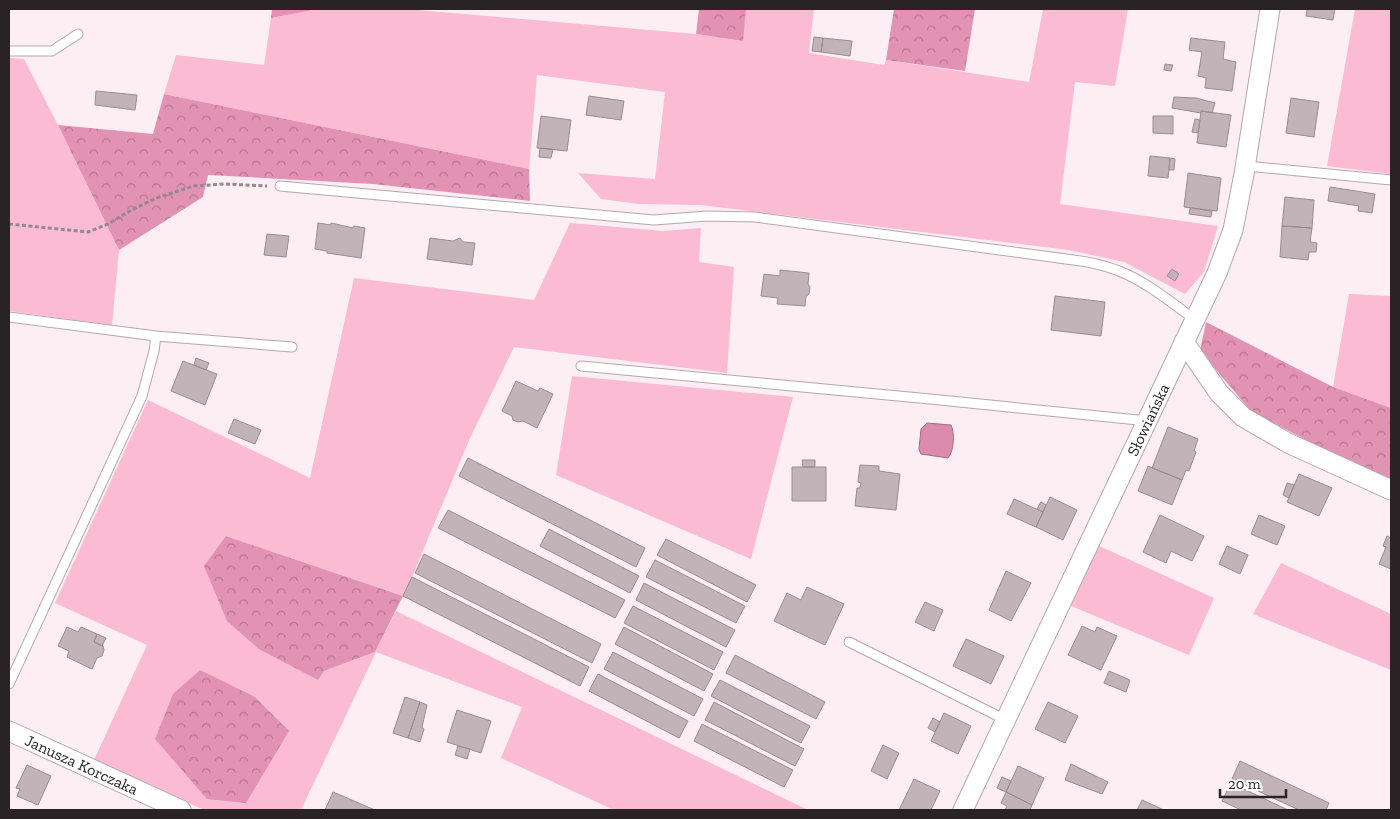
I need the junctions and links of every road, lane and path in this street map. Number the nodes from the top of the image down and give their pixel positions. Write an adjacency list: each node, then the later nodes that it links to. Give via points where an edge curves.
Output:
1 (1270, 9): 4 (street, Słowiańska)
2 (78, 34): 3 (lane, via 52,51)
3 (9, 51)
4 (1246, 166): 5 (lane); 9 (street, Słowiańska, via 1233,230 1217,273)
5 (1391, 180)
6 (280, 186): 7 (path, via 194,186 159,196 88,232); 9 (lane, via 654,220 755,217 1066,259 1120,271)
7 (9, 224)
8 (9, 317): 10 (lane)
9 (1194, 318): 11 (street, Słowiańska)
10 (156, 336): 12 (lane); 17 (lane, via 142,396)
11 (1184, 342): 14 (street, Słowiańska); 15 (street, via 1219,393 1243,417 1288,442)
12 (292, 347)
13 (582, 366): 14 (lane)
14 (1148, 421): 18 (street, Słowiańska)
15 (1391, 490)
16 (849, 642): 18 (lane)
17 (9, 684)
18 (1006, 720): 20 (street, Słowiańska)
19 (9, 731): 21 (street, Janusza Korczaka)
20 (968, 809)
21 (181, 810)

